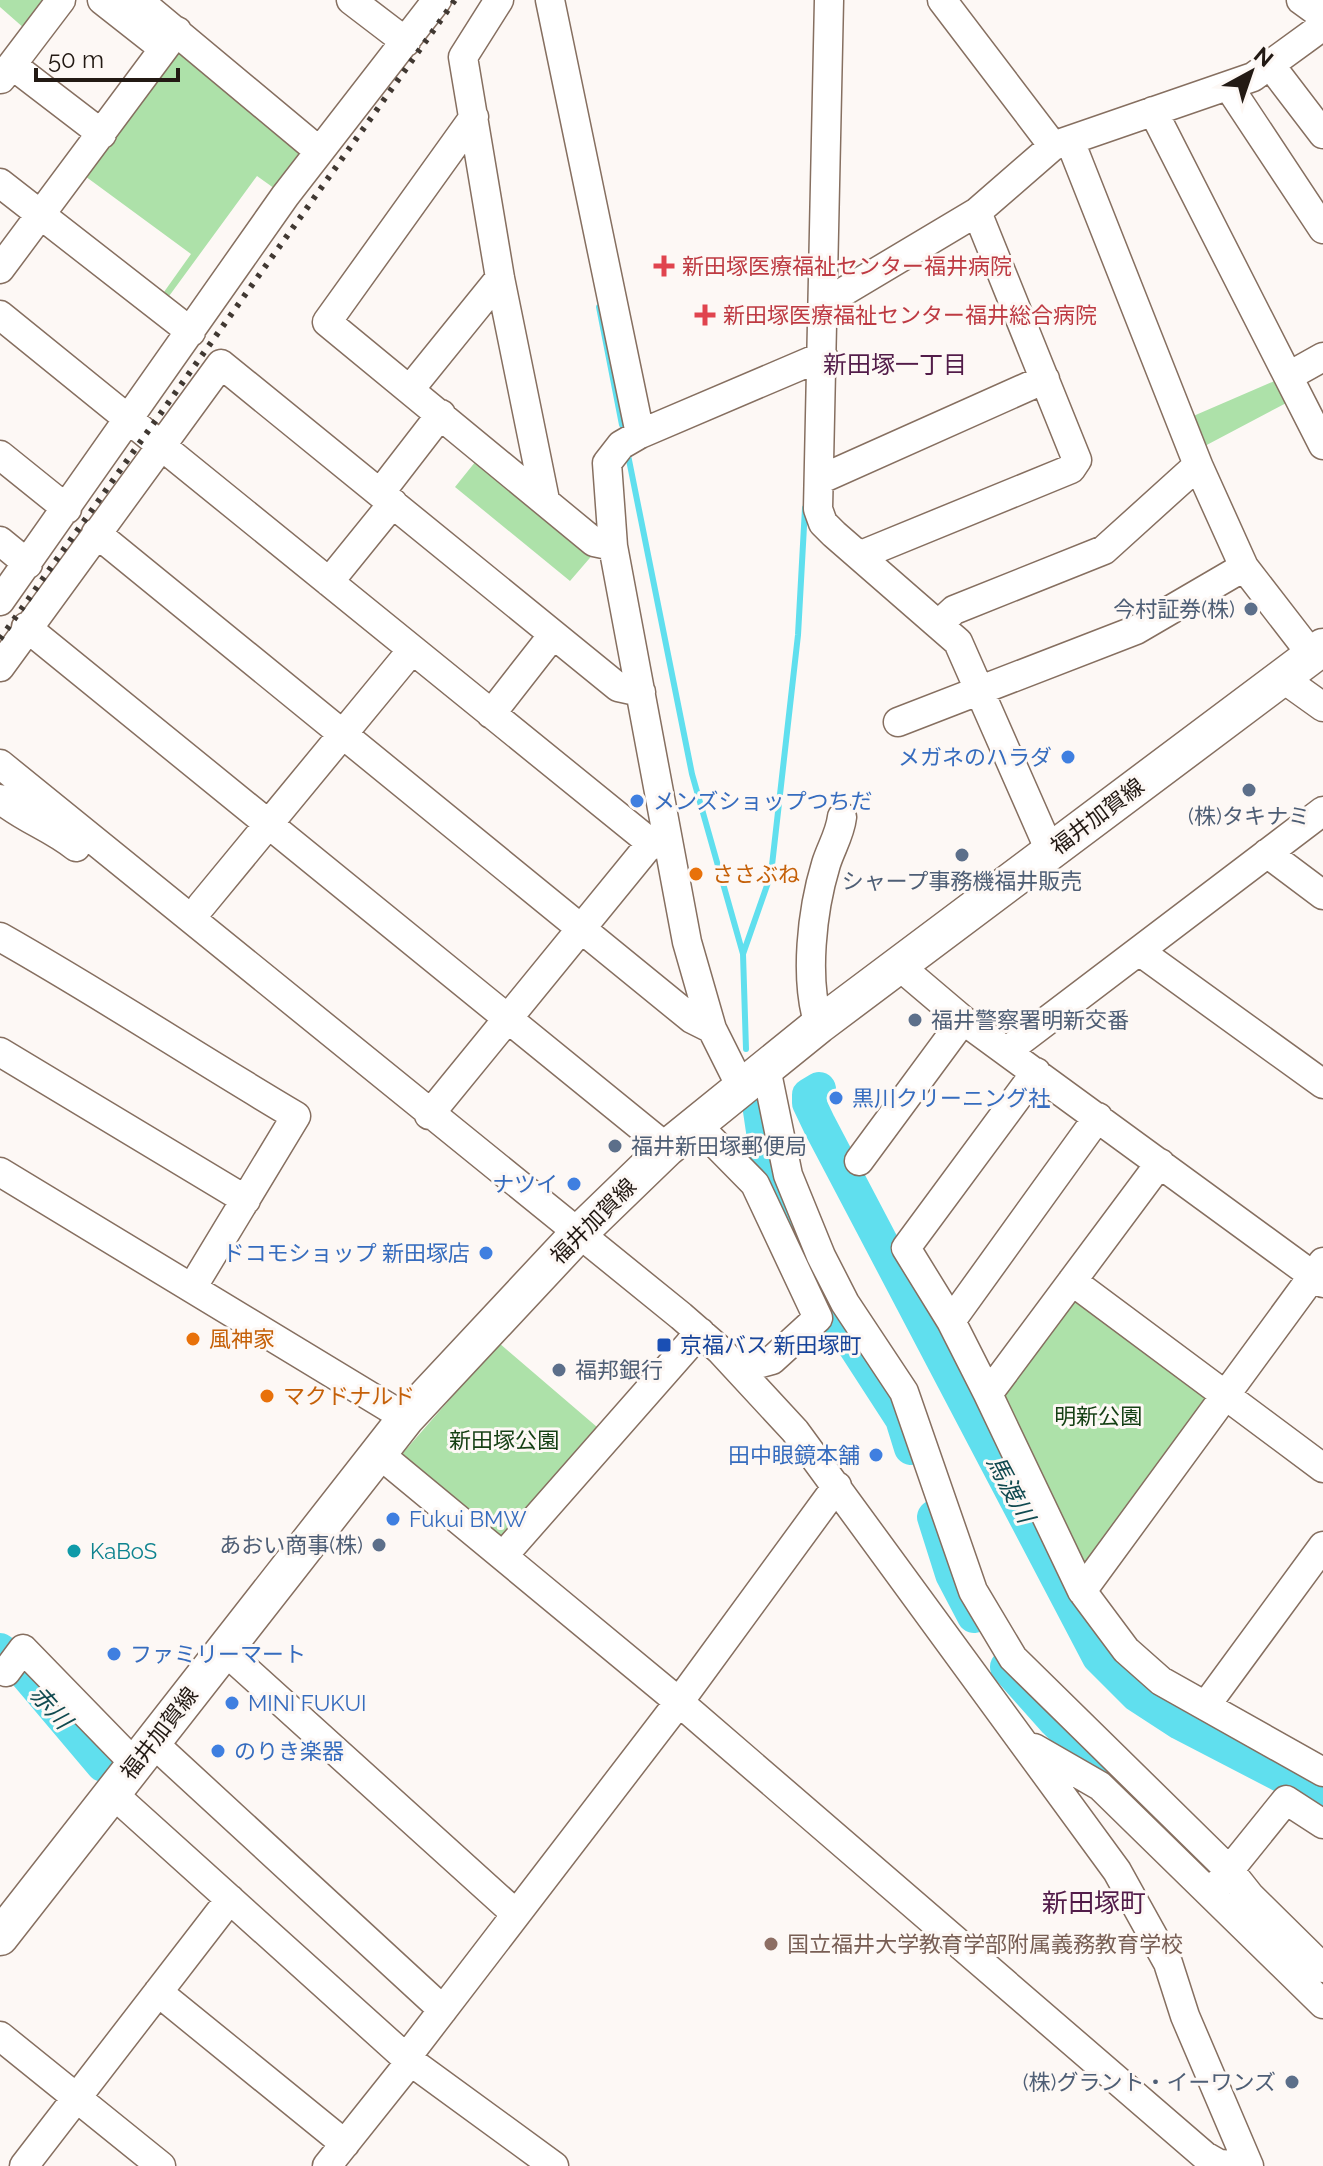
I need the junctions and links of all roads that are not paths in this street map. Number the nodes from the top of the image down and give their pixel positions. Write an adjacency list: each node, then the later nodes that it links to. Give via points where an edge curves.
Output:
1 (61, 0): 16 (street)
2 (102, 0): 13 (street)
3 (138, 0): 13 (street)
4 (351, 0): 14 (street)
5 (437, 0): 14 (street)
6 (499, 0): 19 (street, via 463,57)
7 (550, 0): 40 (street)
8 (829, 0): 30 (street)
9 (942, 0): 22 (street)
10 (1301, 0): 11 (street)
11 (1323, 16)
12 (1323, 26): 15 (street)
13 (170, 40): 20 (street); 23 (street)
14 (406, 42): 23 (street)
15 (1271, 66): 17 (street); 21 (street)
16 (6, 73): 20 (street)
17 (1229, 87): 18 (street); 27 (street)
18 (1153, 111): 22 (street); 35 (street)
19 (474, 117): 29 (street); 37 (street, via 327,322)
20 (102, 134): 26 (street)
21 (1323, 134)
22 (1061, 144): 25 (street); 44 (street)
23 (319, 151): 32 (street)
24 (0, 183): 26 (street)
25 (977, 212): 30 (street); 36 (street)
26 (40, 214): 28 (street); 32 (street)
27 (1323, 229)
28 (0, 269)
29 (500, 278): 37 (street); 47 (street)
30 (823, 304): 33 (street)
31 (0, 315): 39 (street)
32 (191, 332): 39 (street)
33 (823, 356): 40 (street); 45 (street)
34 (1323, 357): 35 (street)
35 (1289, 376): 41 (street)
36 (1045, 379): 45 (street); 52 (street, via 1077,460 1071,469)
37 (411, 388): 38 (street)
38 (441, 414): 46 (street); 47 (street)
39 (128, 420): 42 (street); 48 (street)
40 (640, 434): 51 (street, via 621,445 607,463)
41 (1323, 445)
42 (160, 446): 46 (street, via 221,364); 49 (street); 55 (street)
43 (0, 455): 48 (street)
44 (1198, 465): 54 (street); 57 (street, via 1104,550 954,610)
45 (819, 480): 52 (street, via 823,523)
46 (386, 498): 55 (street); 59 (street)
47 (545, 500): 51 (street, via 594,542)
48 (67, 509): 53 (street)
49 (96, 533): 58 (street); 69 (street)
50 (0, 541): 53 (street)
51 (613, 546): 65 (street)
52 (861, 555): 57 (street)
53 (28, 564): 56 (street)
54 (1244, 567): 61 (street); 64 (street, via 1136,630)
55 (329, 582): 60 (street)
56 (0, 601)
57 (940, 623): 64 (street, via 958,642)
58 (26, 627): 62 (street); 75 (street)
59 (552, 636): 65 (street, via 618,687); 67 (street)
60 (412, 650): 67 (street); 69 (street)
61 (1318, 651): 63 (main road, 福井加賀線)
62 (0, 667)
63 (1281, 677): 66 (street); 77 (main road, 福井加賀線)
64 (979, 690): 68 (street); 77 (street)
65 (641, 692): 76 (street)
66 (1323, 707)
67 (491, 714): 76 (street)
68 (898, 722)
69 (343, 734): 75 (street); 81 (street)
70 (0, 741): 80 (street)
71 (0, 764): 85 (street)
72 (0, 799): 85 (street, via 25,819 55,830 268,1003)
73 (1323, 811): 78 (street)
74 (842, 817): 88 (street, via 815,915 809,972)
75 (268, 824): 80 (street); 86 (street)
76 (660, 845): 81 (street); 89 (street)
77 (1050, 851): 84 (main road, 福井加賀線)
78 (1267, 853): 79 (street); 83 (street)
79 (1323, 895)
80 (201, 906): 85 (street, via 289,978)
81 (581, 928): 86 (street); 89 (street, via 692,1019)
82 (0, 937): 102 (street, via 296,1116)
83 (1139, 951): 90 (street); 94 (street)
84 (904, 960): 87 (street); 88 (main road, 福井加賀線)
85 (300, 1008): 95 (street)
86 (508, 1020): 95 (street); 98 (street)
87 (963, 1020): 90 (street); 99 (street)
88 (819, 1025): 93 (main road, 福井加賀線)
89 (712, 1029): 93 (street)
90 (1007, 1051): 92 (street)
91 (0, 1052): 102 (street)
92 (1036, 1072): 96 (street); 107 (street, via 906,1248)
93 (753, 1077): 97 (main road, 福井加賀線); 129 (street, via 821,1256 904,1392 973,1591 1013,1658)
94 (1323, 1084)
95 (429, 1115): 103 (street)
96 (1098, 1117): 100 (street); 107 (street)
97 (696, 1124): 98 (main road, 福井加賀線); 109 (street, via 755,1184 818,1318 772,1360)
98 (667, 1148): 103 (main road, 福井加賀線)
99 (859, 1161)
100 (1160, 1163): 104 (street); 105 (street)
101 (0, 1172): 106 (street)
102 (246, 1200): 106 (street)
103 (578, 1234): 108 (street); 112 (main road, 福井加賀線)
104 (1320, 1273): 111 (street)
105 (1072, 1281): 110 (street); 111 (street)
106 (192, 1288): 112 (street)
107 (951, 1321): 110 (street)
108 (700, 1332): 109 (street); 117 (street)
109 (738, 1369): 115 (street)
110 (988, 1394): 118 (street)
111 (1225, 1395): 114 (street); 118 (street)
112 (406, 1418): 113 (main road, 福井加賀線)
113 (378, 1453): 117 (street); 119 (main road, 福井加賀線)
114 (1323, 1468)
115 (837, 1486): 121 (street); 123 (street)
116 (1323, 1546): 122 (street)
117 (503, 1556): 121 (street)
118 (1082, 1591): 122 (street, via 1141,1665)
119 (224, 1650): 124 (main road, 福井加賀線); 132 (street)
120 (2, 1673): 124 (street, via 23,1649)
121 (679, 1702): 132 (street); 145 (street, via 1205,2156 1219,2164)
122 (1207, 1704): 125 (street)
123 (1023, 1741): 130 (street, via 1100,1786); 145 (street, via 1117,1871 1168,1963)
124 (143, 1753): 126 (main road, 福井加賀線); 137 (street)
125 (1323, 1771): 127 (street)
126 (112, 1793): 131 (street); 133 (main road, 福井加賀線)
127 (1300, 1806): 128 (street); 129 (street, via 1286,1800)
128 (1323, 1824)
129 (1231, 1872): 130 (street); 134 (street)
130 (1211, 1893): 136 (street)
131 (230, 1899): 135 (street); 139 (street)
132 (516, 1914): 137 (street)
133 (0, 1937)
134 (1323, 1968)
135 (158, 1992): 140 (street); 141 (street)
136 (1323, 2004)
137 (443, 2010): 139 (street)
138 (0, 2036): 140 (street)
139 (408, 2060): 141 (street); 142 (street)
140 (77, 2097): 143 (street); 144 (street)
141 (336, 2155)
142 (537, 2161)
143 (24, 2166)
144 (161, 2166)
145 (1249, 2166)

